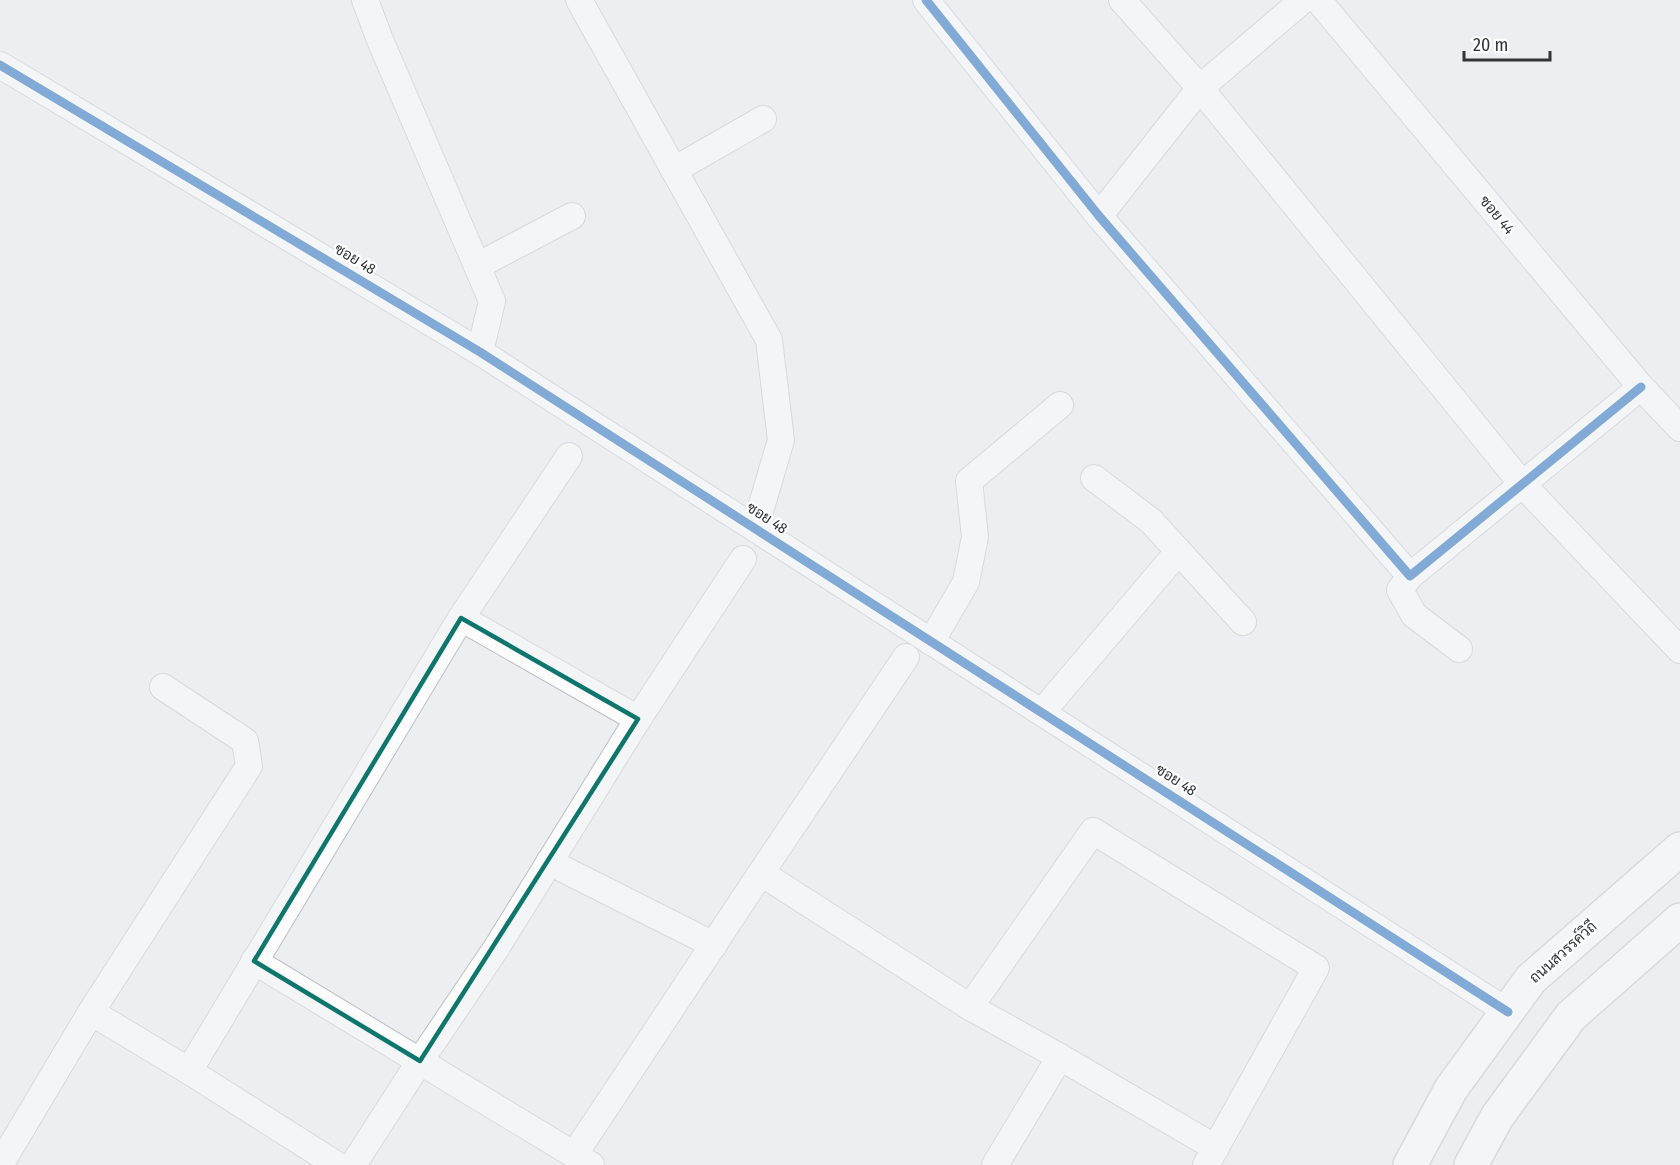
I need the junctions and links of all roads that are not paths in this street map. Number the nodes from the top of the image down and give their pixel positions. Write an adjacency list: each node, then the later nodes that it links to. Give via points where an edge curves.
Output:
1 (365, 0): 13 (street)
2 (579, 0): 10 (street)
3 (926, 0): 12 (street)
4 (1122, 0): 8 (street)
5 (1303, 0): 8 (street)
6 (1318, 0): 15 (street, ซอย 44)
7 (0, 65): 14 (street, ซอย 48)
8 (1200, 87): 12 (street); 20 (street)
9 (763, 119): 10 (street)
10 (674, 170): 21 (street, via 770,340 781,440)
11 (572, 216): 13 (street)
12 (1098, 216): 24 (street)
13 (477, 266): 14 (street, via 492,301)
14 (480, 352): 21 (street, ซอย 48)
15 (1641, 387): 17 (street, ซอย 44); 20 (street)
16 (1060, 405): 27 (street, via 969,481 975,537 966,582)
17 (1680, 428)
18 (569, 456): 25 (street)
19 (1094, 478): 22 (street, via 1151,521)
20 (1523, 485): 24 (street); 29 (street)
21 (755, 528): 27 (street, ซอย 48)
22 (1178, 552): 26 (street); 32 (street)
23 (743, 559): 33 (street)
24 (1410, 576): 28 (street, via 1400,590 1414,615)
25 (461, 618): 33 (street); 39 (street)
26 (1243, 622)
27 (931, 642): 32 (street, ซอย 48)
28 (1459, 649)
29 (1680, 650)
30 (906, 657): 36 (street)
31 (163, 687): 42 (street, via 245,741 249,766)
32 (1042, 712): 41 (street, ซอย 48)
33 (638, 719): 35 (street)
34 (1680, 849): 41 (main road, ถนนสวรรค์วิถี, via 1531,980)
35 (549, 862): 38 (street); 44 (street)
36 (761, 873): 38 (street); 40 (street)
37 (1676, 931): 53 (main road, via 1570,1016 1497,1117)
38 (714, 945): 47 (street)
39 (254, 961): 44 (street); 45 (street)
40 (970, 1007): 43 (street); 46 (street, via 1094,831 1316,968)
41 (1508, 1011): 52 (main road, ถนนสวรรค์วิถี, via 1451,1089)
42 (92, 1012): 45 (street); 48 (street)
43 (1060, 1057): 46 (street); 51 (street)
44 (420, 1061): 47 (street); 50 (street)
45 (189, 1071): 49 (street)
46 (1211, 1157)
47 (583, 1160)
48 (0, 1165)
49 (337, 1165)
50 (353, 1165)
51 (995, 1165)
52 (1410, 1165)
53 (1471, 1165)

